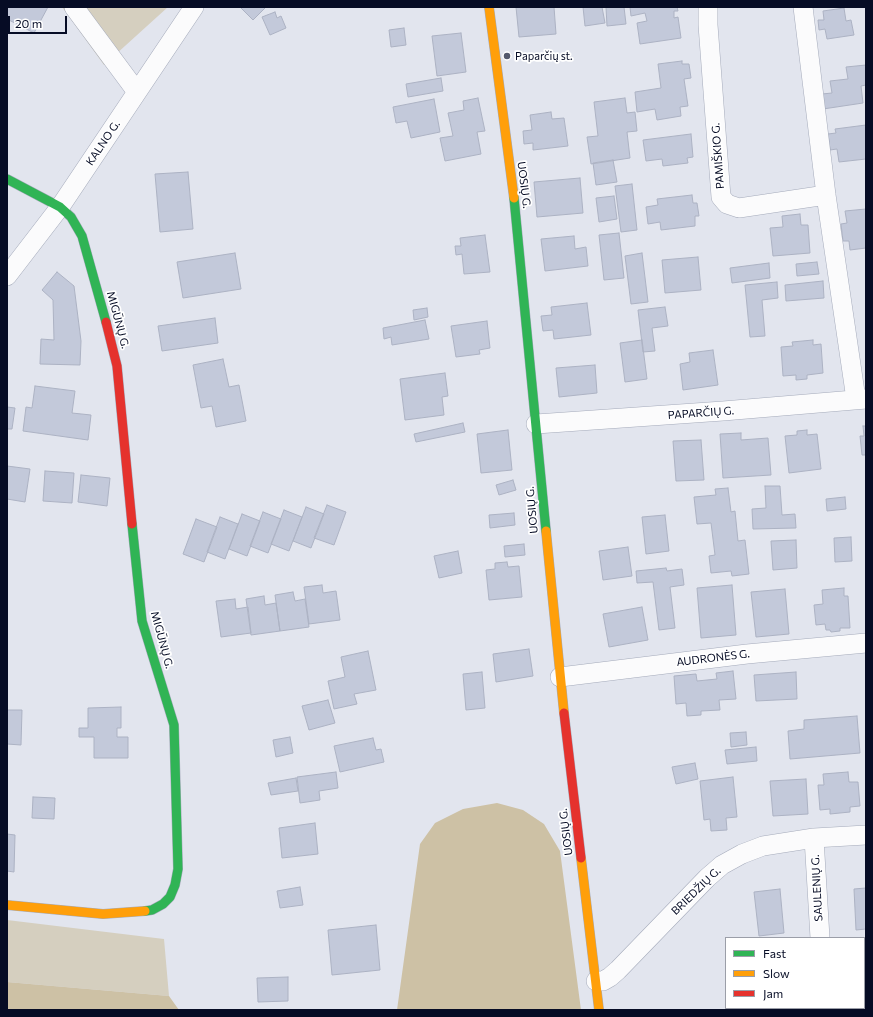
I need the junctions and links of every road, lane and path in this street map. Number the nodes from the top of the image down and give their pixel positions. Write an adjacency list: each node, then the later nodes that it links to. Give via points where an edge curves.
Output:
1 (74, 7): 6 (street)
2 (194, 7): 6 (street, KALNO G.)
3 (489, 7): 12 (street, UOSIŲ G., via 516,217)
4 (708, 7): 8 (street, PAMIŠKIO G., via 721,197 728,204 739,208)
5 (802, 7): 8 (street)
6 (137, 92): 9 (street, KALNO G.)
7 (7, 179): 9 (street, MIGŪNŲ G.)
8 (826, 195): 11 (street)
9 (60, 207): 10 (street, KALNO G.); 17 (street, MIGŪNŲ G., via 71,216 82,236 118,366 142,621 174,725 178,869 170,897 152,910 103,914)
10 (7, 276)
11 (861, 399): 12 (street, PAPARČIŲ G.)
12 (536, 424): 14 (street, UOSIŲ G.)
13 (866, 643): 14 (street, AUDRONĖS G., via 747,654)
14 (560, 677): 19 (street, UOSIŲ G.)
15 (866, 834): 16 (street, BRIEDŽIŲ G.)
16 (814, 838): 18 (street, SAULENIŲ G.); 19 (street, BRIEDŽIŲ G., via 763,846 722,865 618,970 603,981)
17 (7, 905)
18 (820, 937)
19 (596, 981): 20 (street, UOSIŲ G.)
20 (599, 1010)

